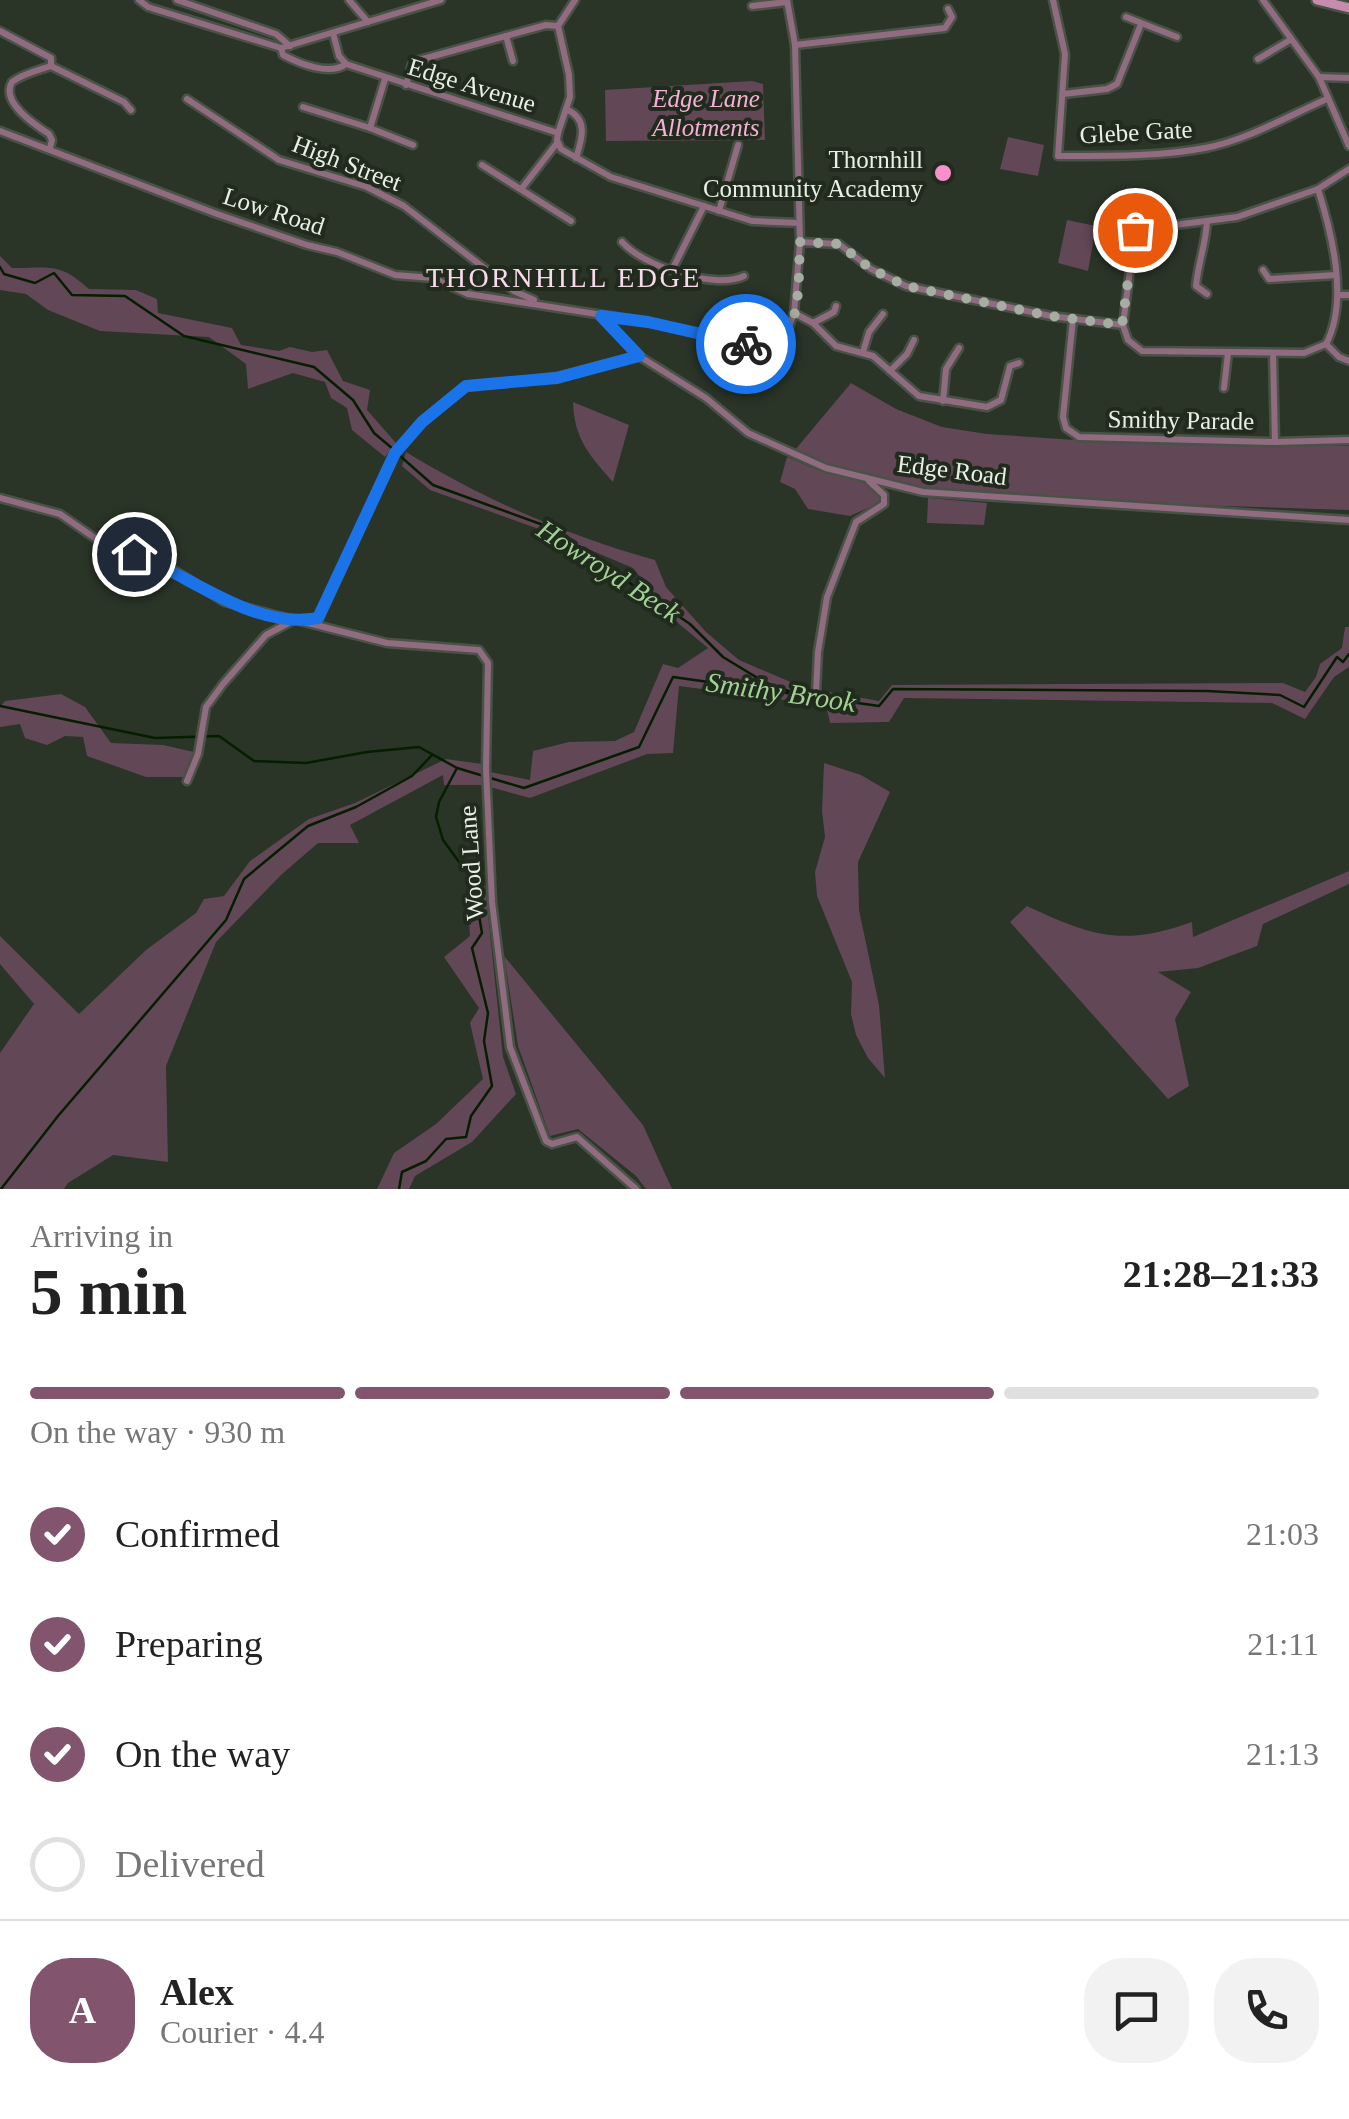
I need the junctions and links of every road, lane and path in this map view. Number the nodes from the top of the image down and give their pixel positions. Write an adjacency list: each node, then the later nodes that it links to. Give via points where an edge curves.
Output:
1 (140, 0): 24 (street)
2 (177, 0): 22 (street, via 276,34)
3 (350, 0): 14 (street)
4 (441, 0): 14 (street)
5 (575, 0): 16 (street)
6 (1054, 0): 33 (street, via 1065,54)
7 (1263, 0): 21 (street)
8 (1318, 0): 11 (main road)
9 (787, 1): 10 (street); 23 (street)
10 (752, 6)
11 (1349, 8)
12 (948, 9): 23 (street, via 952,18 945,28)
13 (1126, 17): 15 (street)
14 (368, 22): 18 (street)
15 (1142, 24): 20 (street); 33 (street, via 1117,84)
16 (558, 26): 19 (street); 38 (street, via 569,74)
17 (0, 31): 28 (street, via 44,52)
18 (333, 33): 22 (street); 27 (street)
19 (506, 36): 26 (street); 32 (street, via 418,60)
20 (1177, 37)
21 (1290, 40): 25 (street); 29 (street)
22 (290, 46): 24 (street)
23 (794, 46): 57 (street)
24 (280, 48): 27 (street, Edge Avenue, via 290,59 332,71)
25 (1258, 59)
26 (512, 61)
27 (346, 64): 31 (street, Edge Avenue)
28 (51, 66): 34 (street, via 13,81); 39 (street)
29 (1318, 77): 30 (street); 36 (street)
30 (1349, 78)
31 (385, 79): 32 (street, Edge Avenue); 40 (street)
32 (406, 85): 42 (street, Edge Avenue)
33 (1063, 94): 36 (street, Glebe Gate, via 1058,156 1208,148)
34 (3, 99): 47 (street, via 48,134)
35 (187, 99): 67 (street, High Street, via 279,160 367,187 404,206 514,291)
36 (1327, 100): 46 (street)
37 (303, 107): 40 (street)
38 (566, 109): 42 (street); 48 (street, via 582,122)
39 (131, 110)
40 (370, 128): 44 (street)
41 (0, 131): 47 (street, Low Road)
42 (558, 133): 43 (street, Edge Avenue)
43 (558, 142): 48 (street, Edge Avenue); 51 (street)
44 (413, 145)
45 (738, 145): 54 (street)
46 (1349, 146)
47 (50, 148): 67 (street, Low Road, via 395,275)
48 (576, 158): 53 (street, Edge Avenue, via 611,177)
49 (482, 165): 51 (street)
50 (1349, 169): 52 (street)
51 (522, 188): 55 (street)
52 (1318, 189): 56 (street); 62 (street, via 1336,247)
53 (704, 206): 54 (street, Edge Avenue); 60 (street)
54 (719, 210): 57 (street, Edge Avenue, via 752,221)
55 (571, 221)
56 (1208, 222): 64 (street, via 1196,286); 74 (street, via 1135,230)
57 (799, 224): 59 (street)
58 (622, 242): 60 (street)
59 (800, 242): 69 (street); 72 (street, via 839,244 906,286)
60 (672, 270): 63 (street, via 706,280)
61 (1263, 270): 62 (street, via 1272,279)
62 (1336, 275): 65 (street)
63 (744, 276)
64 (1208, 294)
65 (1338, 295): 66 (street); 76 (street, via 1336,326)
66 (1349, 295)
67 (540, 303): 71 (street)
68 (836, 306): 73 (street)
69 (794, 313): 71 (street, via 773,351); 73 (street)
70 (883, 314): 78 (street)
71 (601, 316): 81 (street, Edge Road)
72 (1073, 319): 74 (street); 88 (street, Smithy Parade, via 1063,418 1071,434)
73 (813, 323): 78 (street, via 836,346)
74 (1122, 325): 79 (street, via 1142,351)
75 (914, 340): 84 (street)
76 (1326, 344): 80 (street); 82 (street)
77 (959, 348): 86 (street, via 946,368)
78 (863, 352): 84 (street)
79 (1228, 353): 80 (street); 85 (street)
80 (1273, 353): 88 (street)
81 (639, 356): 89 (street, Edge Road, via 748,433); 93 (street, via 557,378 466,386 422,422 395,453)
82 (1349, 361)
83 (1019, 362): 86 (street, via 1007,363 1002,400 987,408)
84 (890, 372): 86 (street, via 919,396)
85 (1224, 388)
86 (943, 401)
87 (1349, 440): 88 (street, Smithy Parade)
88 (1275, 442)
89 (864, 478): 91 (street, Edge Road, via 923,492); 94 (street, via 879,489 884,504 856,522 827,597)
90 (0, 498): 92 (street, via 60,514 102,543 166,566 225,602)
91 (1349, 520)
92 (297, 620): 93 (street); 95 (street, via 266,635 206,707)
93 (319, 622): 96 (street, Wood Lane, via 387,643 485,654 492,902 510,1047 546,1141 578,1138)
94 (816, 693)
95 (187, 781)
96 (636, 1189)

